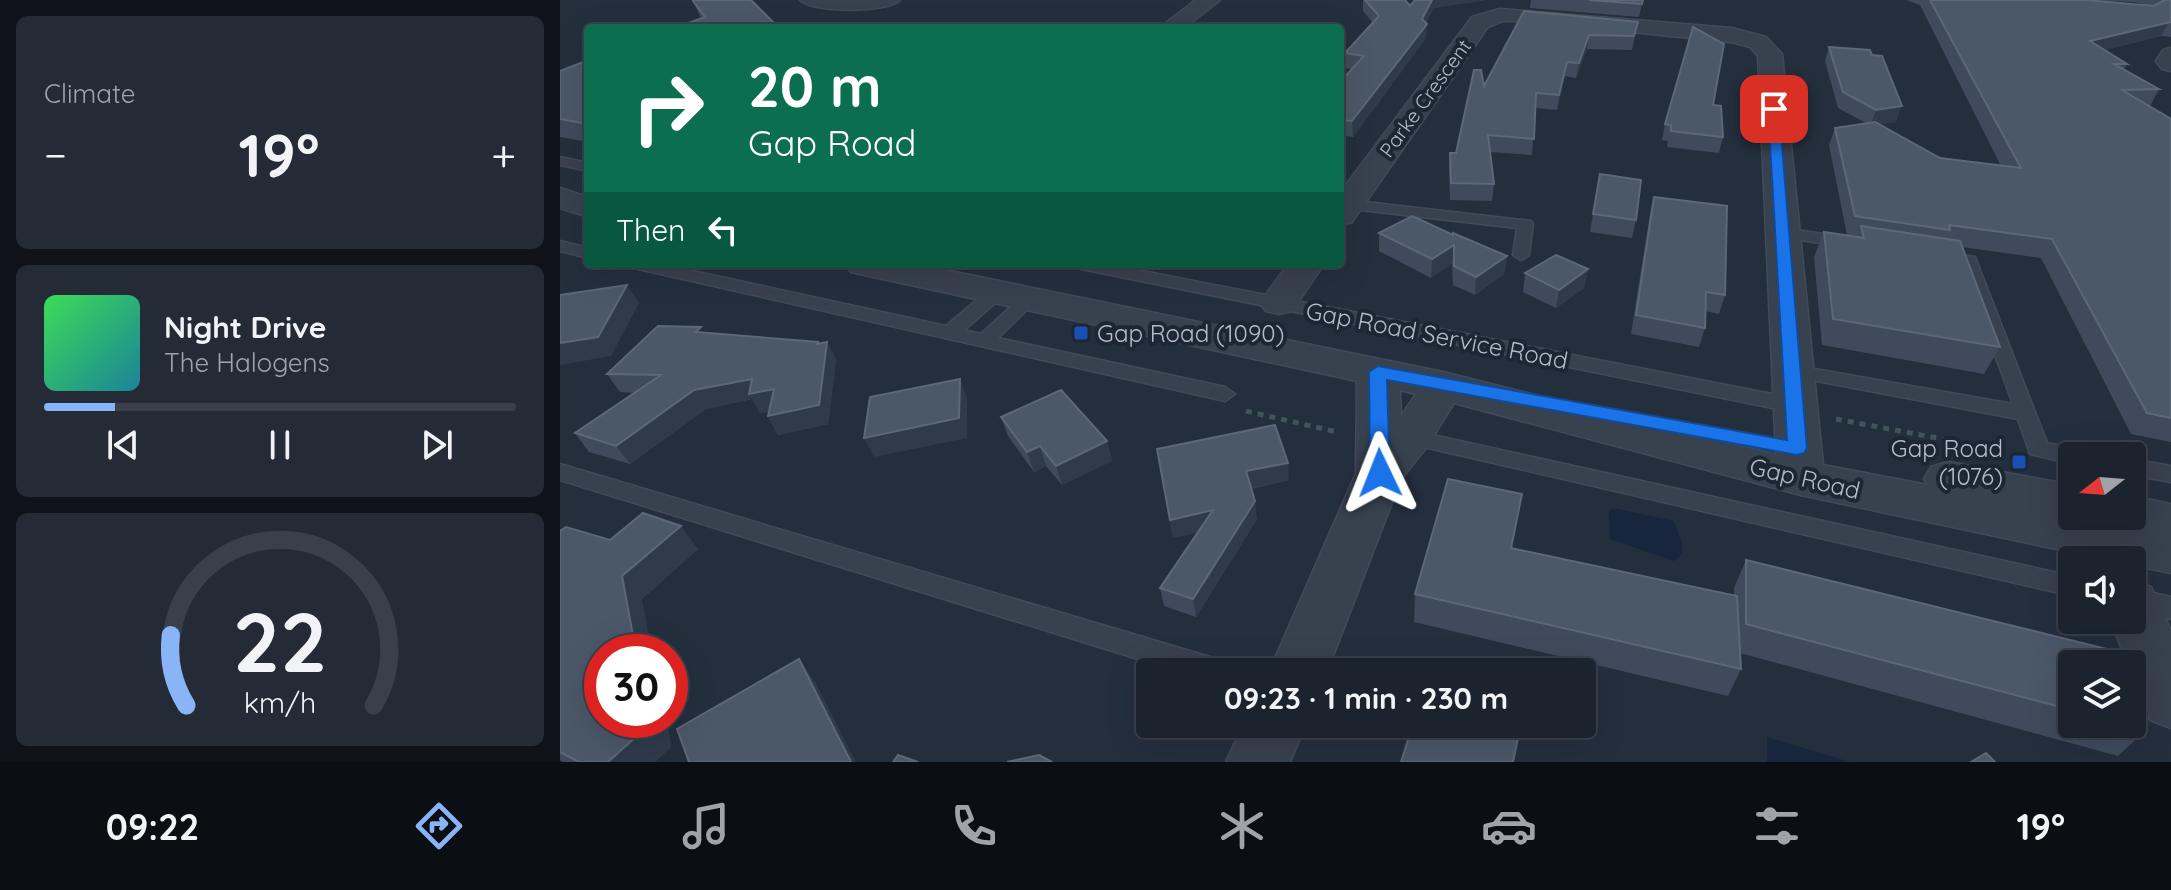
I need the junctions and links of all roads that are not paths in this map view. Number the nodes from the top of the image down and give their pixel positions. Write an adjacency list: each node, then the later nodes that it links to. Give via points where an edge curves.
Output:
1 (810, 0): 2 (street)
2 (890, 0)
3 (1210, 0): 4 (street)
4 (1176, 24)
5 (2171, 55): 6 (street)
6 (2171, 64)
7 (560, 161): 8 (lane)
8 (584, 166)
9 (560, 198): 10 (street)
10 (584, 207)
11 (560, 209): 12 (street)
12 (584, 209)
13 (1344, 210): 14 (street, Parke Crescent, via 1480,22 1519,15 1732,35 1765,47 1770,54); 19 (lane, via 1525,224)
14 (1782, 233): 15 (lane); 32 (street, Parke Crescent)
15 (1860, 245)
16 (560, 246): 17 (lane)
17 (584, 252)
18 (1922, 254): 31 (lane, via 1969,261)
19 (1521, 255)
20 (656, 268): 26 (lane)
21 (883, 268): 24 (street, Gap Road)
22 (1101, 268): 25 (lane, Gap Road Service Road)
23 (1303, 268): 25 (street)
24 (1013, 295): 26 (lane); 27 (lane); 28 (street, Gap Road)
25 (1279, 303): 32 (lane, Gap Road Service Road)
26 (948, 334): 27 (lane)
27 (983, 342): 30 (lane)
28 (1378, 372): 29 (street, Gap Road); 33 (street)
29 (1443, 386): 32 (street, Gap Road); 33 (street)
30 (1225, 394)
31 (2027, 414): 32 (lane, Gap Road Service Road); 34 (lane, via 2038,449)
32 (1795, 423): 38 (street, Gap Road); 41 (street, Gap Road)
33 (1390, 450): 42 (lane); 47 (street)
34 (2058, 453)
35 (2146, 470): 37 (lane)
36 (560, 472): 46 (lane)
37 (2171, 474)
38 (2058, 499)
39 (2146, 518): 40 (street)
40 (2171, 523)
41 (2171, 553)
42 (2058, 583)
43 (2146, 604): 44 (lane)
44 (2171, 608)
45 (2145, 634): 48 (street)
46 (1174, 658)
47 (1304, 658)
48 (2171, 701)
49 (1269, 738): 50 (street)
50 (1258, 762)

